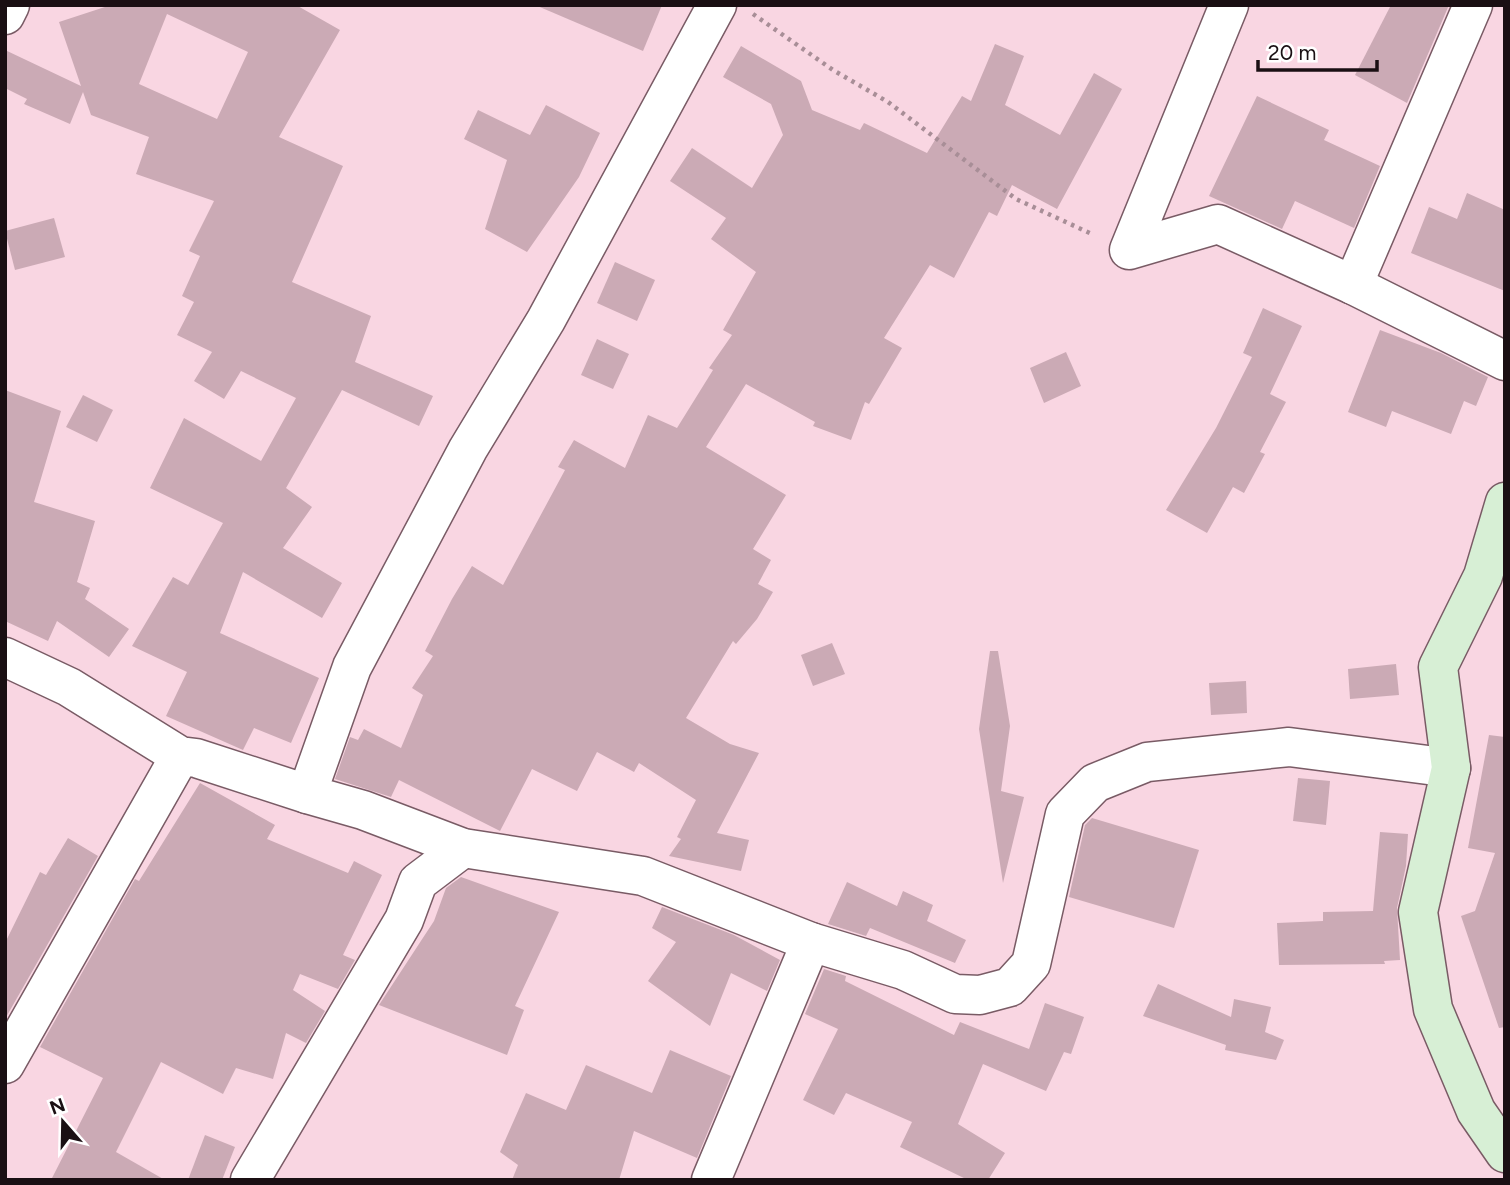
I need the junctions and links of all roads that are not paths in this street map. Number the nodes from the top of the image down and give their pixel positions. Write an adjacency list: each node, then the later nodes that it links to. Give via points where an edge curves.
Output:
1 (10, 5): 5 (street)
2 (1229, 5): 6 (street, via 1129,250 1218,224)
3 (1473, 5): 6 (street)
4 (734, 9): 13 (street, via 468,449 352,667)
5 (5, 15)
6 (1353, 285): 7 (street)
7 (1505, 360)
8 (1505, 502): 9 (street)
9 (1494, 580): 12 (street, via 1438,667)
10 (5, 657): 11 (street, via 69,687)
11 (180, 756): 13 (street); 16 (street)
12 (1451, 768): 15 (street, via 1289,747 1147,762 1095,783 1065,814 1031,964 1010,987 955,994 903,970); 17 (street, via 1418,912 1433,1009 1476,1111)
13 (307, 794): 14 (street)
14 (463, 848): 15 (street, via 643,876); 18 (street, via 418,882 404,920)
15 (811, 942): 19 (street)
16 (5, 1063)
17 (1505, 1153)
18 (250, 1180)
19 (710, 1180)

